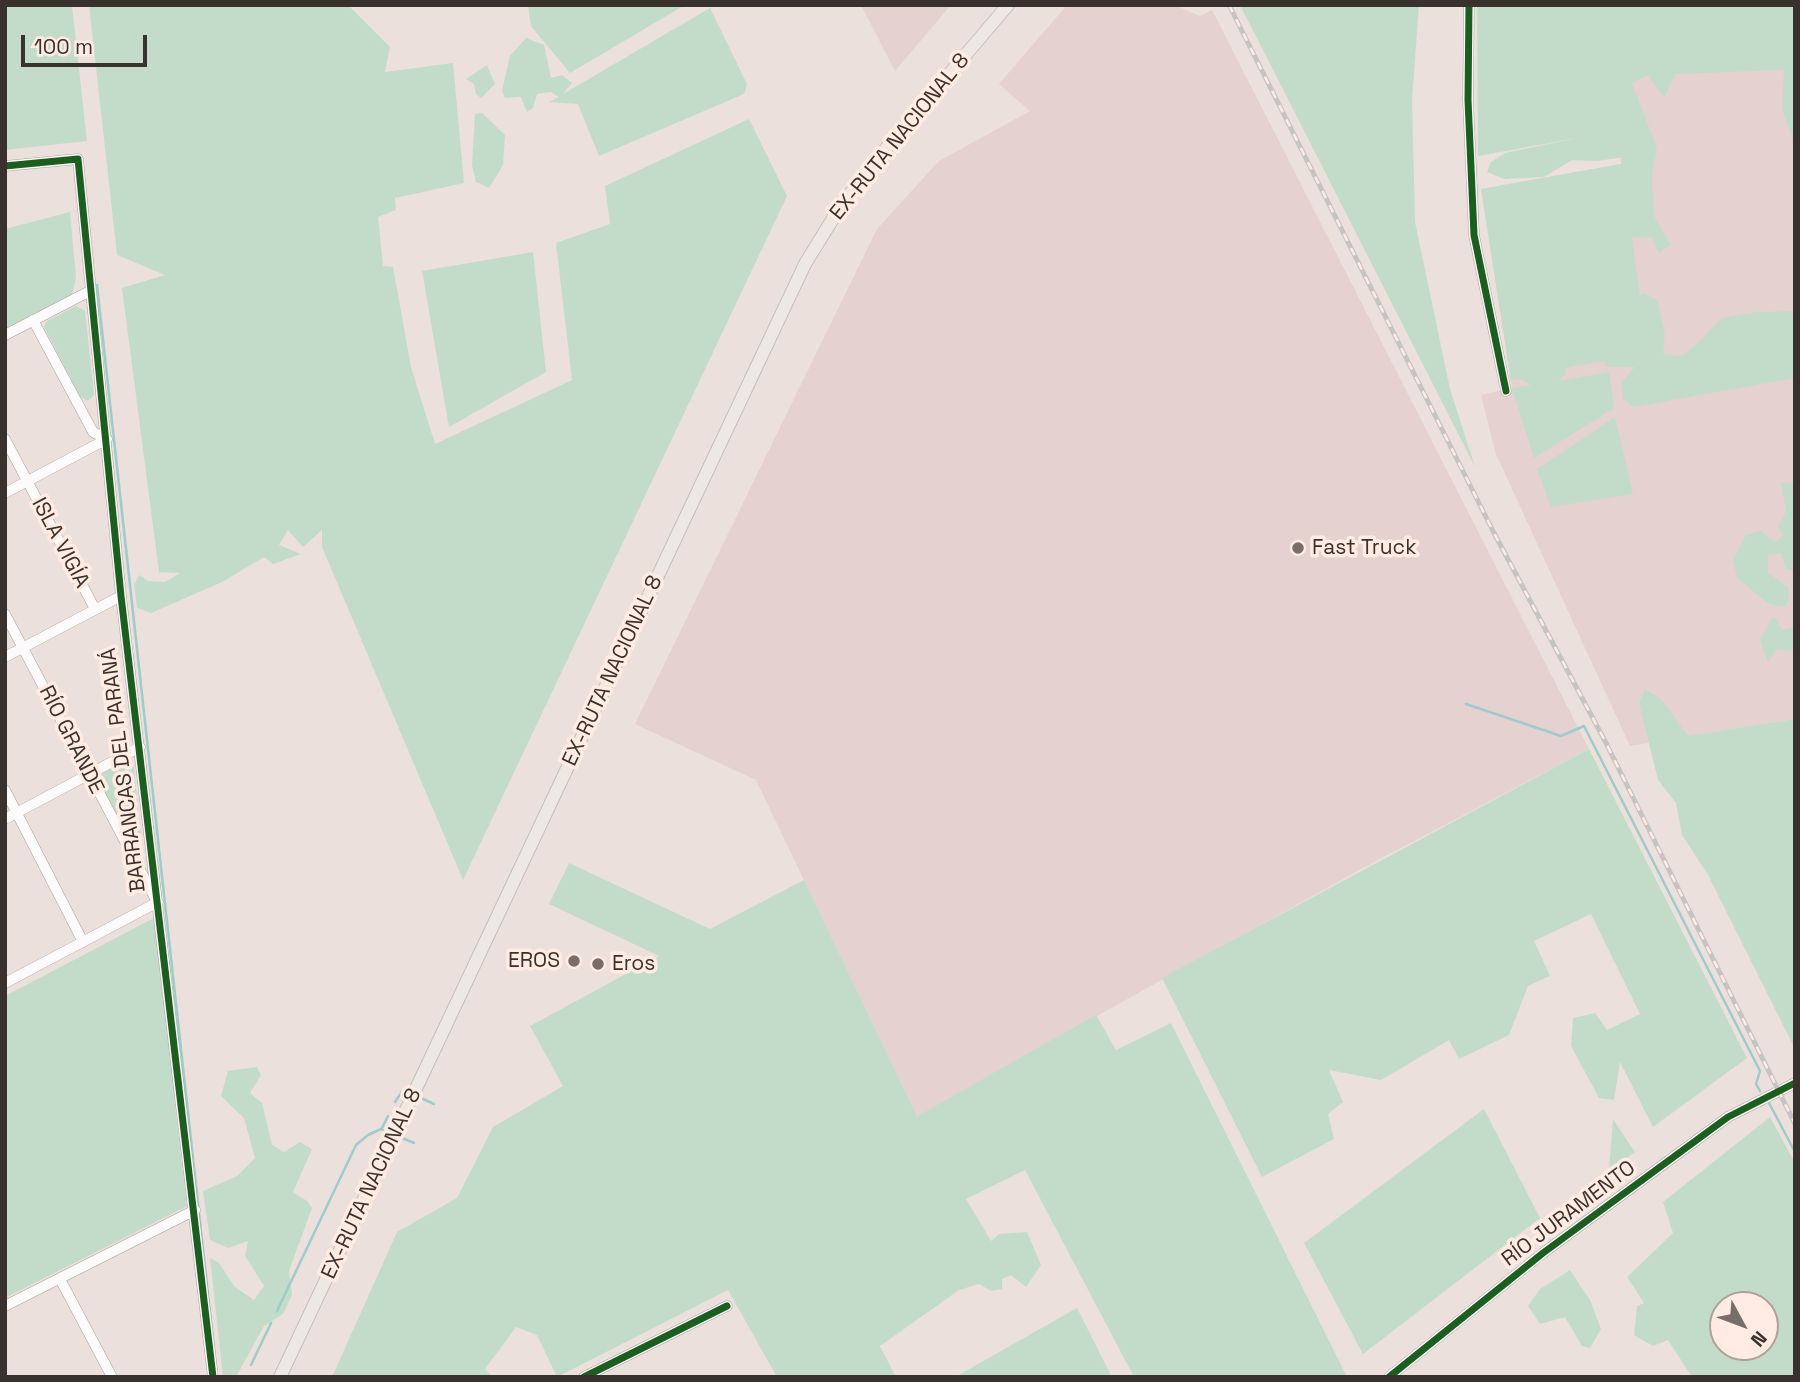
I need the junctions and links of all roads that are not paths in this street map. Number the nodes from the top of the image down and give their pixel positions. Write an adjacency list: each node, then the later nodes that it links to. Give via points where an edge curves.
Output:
1 (1009, 5): 33 (main road, EX-RUTA NACIONAL 8, via 842,204 805,264)
2 (1469, 5): 7 (street, via 1475,235)
3 (5, 166): 4 (street, BARRANCAS DEL PARANÁ, via 78,159)
4 (90, 291): 5 (street); 9 (street, BARRANCAS DEL PARANÁ)
5 (33, 320): 6 (street); 9 (street, via 93,432)
6 (5, 335)
7 (1506, 391)
8 (5, 439): 10 (street, ISLA VIGÍA)
9 (107, 439): 10 (street); 12 (street, BARRANCAS DEL PARANÁ)
10 (27, 482): 11 (street); 13 (street, ISLA VIGÍA)
11 (5, 493)
12 (121, 596): 13 (street); 17 (street, BARRANCAS DEL PARANÁ)
13 (94, 609): 15 (street)
14 (5, 614): 15 (street, RÍO GRANDE)
15 (23, 648): 16 (street); 18 (street, RÍO GRANDE)
16 (5, 657)
17 (140, 747): 18 (street); 22 (street, BARRANCAS DEL PARANÁ)
18 (89, 775): 20 (street); 22 (street, RÍO GRANDE)
19 (5, 790): 20 (street)
20 (17, 813): 21 (street); 23 (street)
21 (5, 819)
22 (158, 902): 23 (street); 27 (street, BARRANCAS DEL PARANÁ)
23 (83, 942): 25 (street)
24 (5, 969): 25 (street)
25 (8, 982)
26 (1795, 1083): 35 (street, RÍO JURAMENTO, via 1728,1117 1543,1253)
27 (195, 1210): 28 (street); 32 (street, BARRANCAS DEL PARANÁ)
28 (60, 1279): 29 (street); 31 (street)
29 (5, 1306)
30 (727, 1306): 34 (street)
31 (112, 1377)
32 (212, 1377)
33 (280, 1377)
34 (584, 1377)
35 (1389, 1377)

